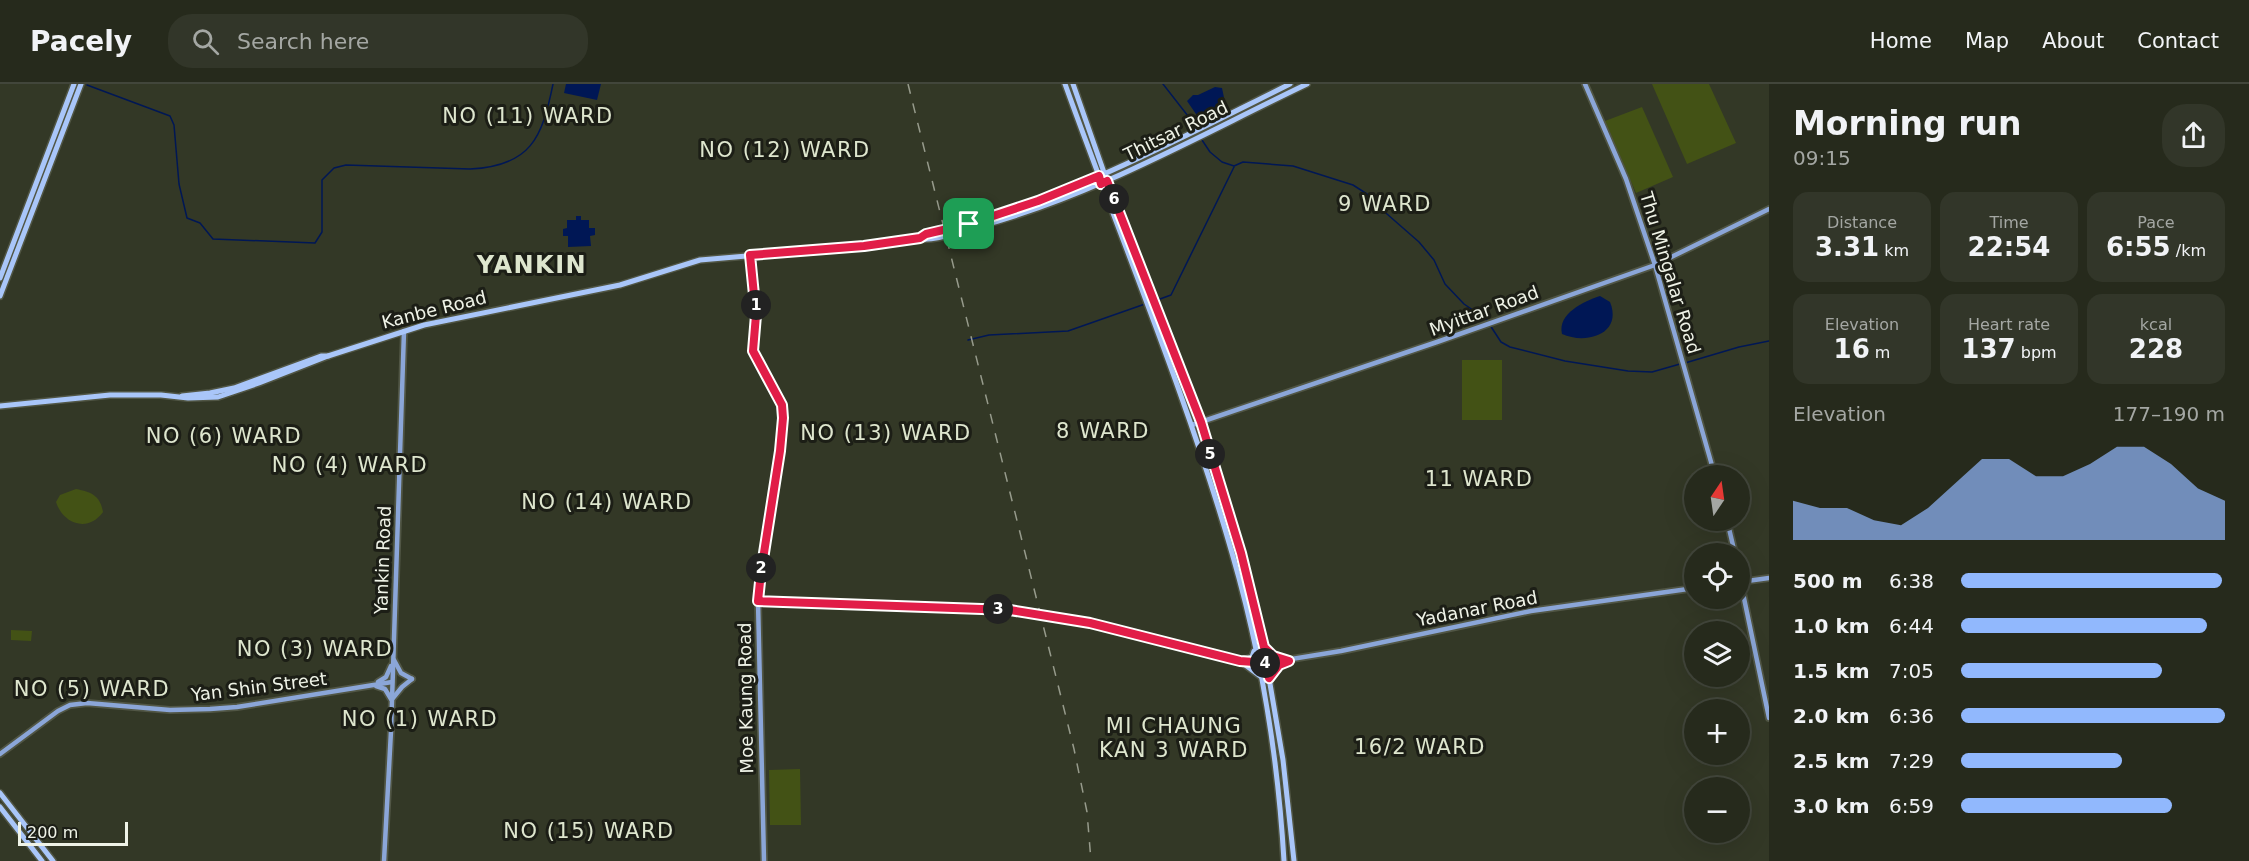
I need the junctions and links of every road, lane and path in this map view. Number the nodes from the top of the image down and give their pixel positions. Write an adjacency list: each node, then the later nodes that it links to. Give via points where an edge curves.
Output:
1 (74, 84): 11 (main road)
2 (81, 84): 11 (main road)
3 (1065, 84): 9 (main road)
4 (1073, 84): 8 (main road)
5 (1290, 84): 10 (main road, Thitsar Road)
6 (1307, 84): 13 (main road, Thitsar Road)
7 (1585, 84): 21 (main road, Thu Mingalar Road, via 1626,179)
8 (1096, 150): 10 (main road, via 1108,166); 12 (main road)
9 (1089, 154): 12 (main road); 14 (main road, via 1092,171)
10 (1119, 167): 12 (main road, Thitsar Road)
11 (46, 168): 25 (main road); 26 (main road)
12 (1102, 175): 14 (main road, Thitsar Road); 15 (main road)
13 (1120, 176): 15 (main road, Thitsar Road); 17 (main road, via 1114,183)
14 (1086, 182): 19 (main road, Thitsar Road, via 1004,213)
15 (1104, 183): 16 (main road, Thitsar Road); 17 (main road)
16 (1089, 188): 17 (main road); 19 (main road, Thitsar Road, via 1007,219)
17 (1112, 202): 22 (main road); 24 (main road)
18 (1769, 209): 21 (main road, Myittar Road)
19 (920, 238): 20 (main road, Thitsar Road)
20 (750, 255): 23 (main road, Thitsar Road, via 700,261); 37 (main road, Moe Kaung Road, via 756,315 753,351 782,405 783,418)
21 (1655, 265): 29 (main road, Myittar Road); 31 (main road, Thu Mingalar Road)
22 (1143, 273): 24 (main road); 29 (main road)
23 (654, 275): 27 (main road, Kanbe Road)
24 (1136, 276): 30 (main road)
25 (0, 278)
26 (0, 296)
27 (404, 331): 28 (main road, Kanbe Road, via 321,356 211,398 110,395); 41 (main road, Yankin Road)
28 (0, 406)
29 (1201, 422): 30 (main road, Myittar Road); 32 (main road)
30 (1192, 425): 33 (main road)
31 (1712, 465)
32 (1241, 553): 33 (main road); 40 (main road)
33 (1233, 554): 39 (main road)
34 (1769, 578): 35 (main road)
35 (1750, 580)
36 (1684, 590): 43 (main road, Yadanar Road, via 1531,611)
37 (758, 601): 42 (main road, Yadanar Road, via 1010,610 1090,623); 63 (main road, Moe Kaung Road)
38 (1746, 609): 51 (main road)
39 (1255, 646): 42 (main road, via 1252,657); 44 (main road)
40 (1264, 647): 43 (main road, via 1273,656); 45 (main road)
41 (393, 657): 48 (main road, Yankin Road); 49 (main road, via 386,677); 50 (main road, via 401,673 412,679)
42 (1240, 661): 44 (main road, Yadanar Road); 46 (main road)
43 (1289, 661): 45 (main road, Yadanar Road); 47 (main road, via 1279,665)
44 (1258, 663): 45 (main road, Yadanar Road); 46 (main road)
45 (1267, 663): 47 (main road)
46 (1262, 678): 58 (main road)
47 (1269, 678): 57 (main road)
48 (392, 682): 49 (main road, Yan Shin Street); 50 (main road, Yankin Road)
49 (373, 685): 50 (main road, via 385,689); 52 (main road, Yan Shin Street, via 210,709 70,705)
50 (392, 700): 62 (main road, Yankin Road)
51 (1769, 718)
52 (0, 754)
53 (0, 793): 54 (main road)
54 (2, 801): 56 (main road)
55 (0, 807): 59 (main road)
56 (30, 831): 59 (main road); 61 (main road)
57 (1292, 831): 58 (main road); 65 (main road)
58 (1282, 832): 64 (main road)
59 (23, 836): 60 (main road)
60 (42, 861)
61 (53, 861)
62 (384, 861)
63 (764, 861)
64 (1284, 861)
65 (1294, 861)

